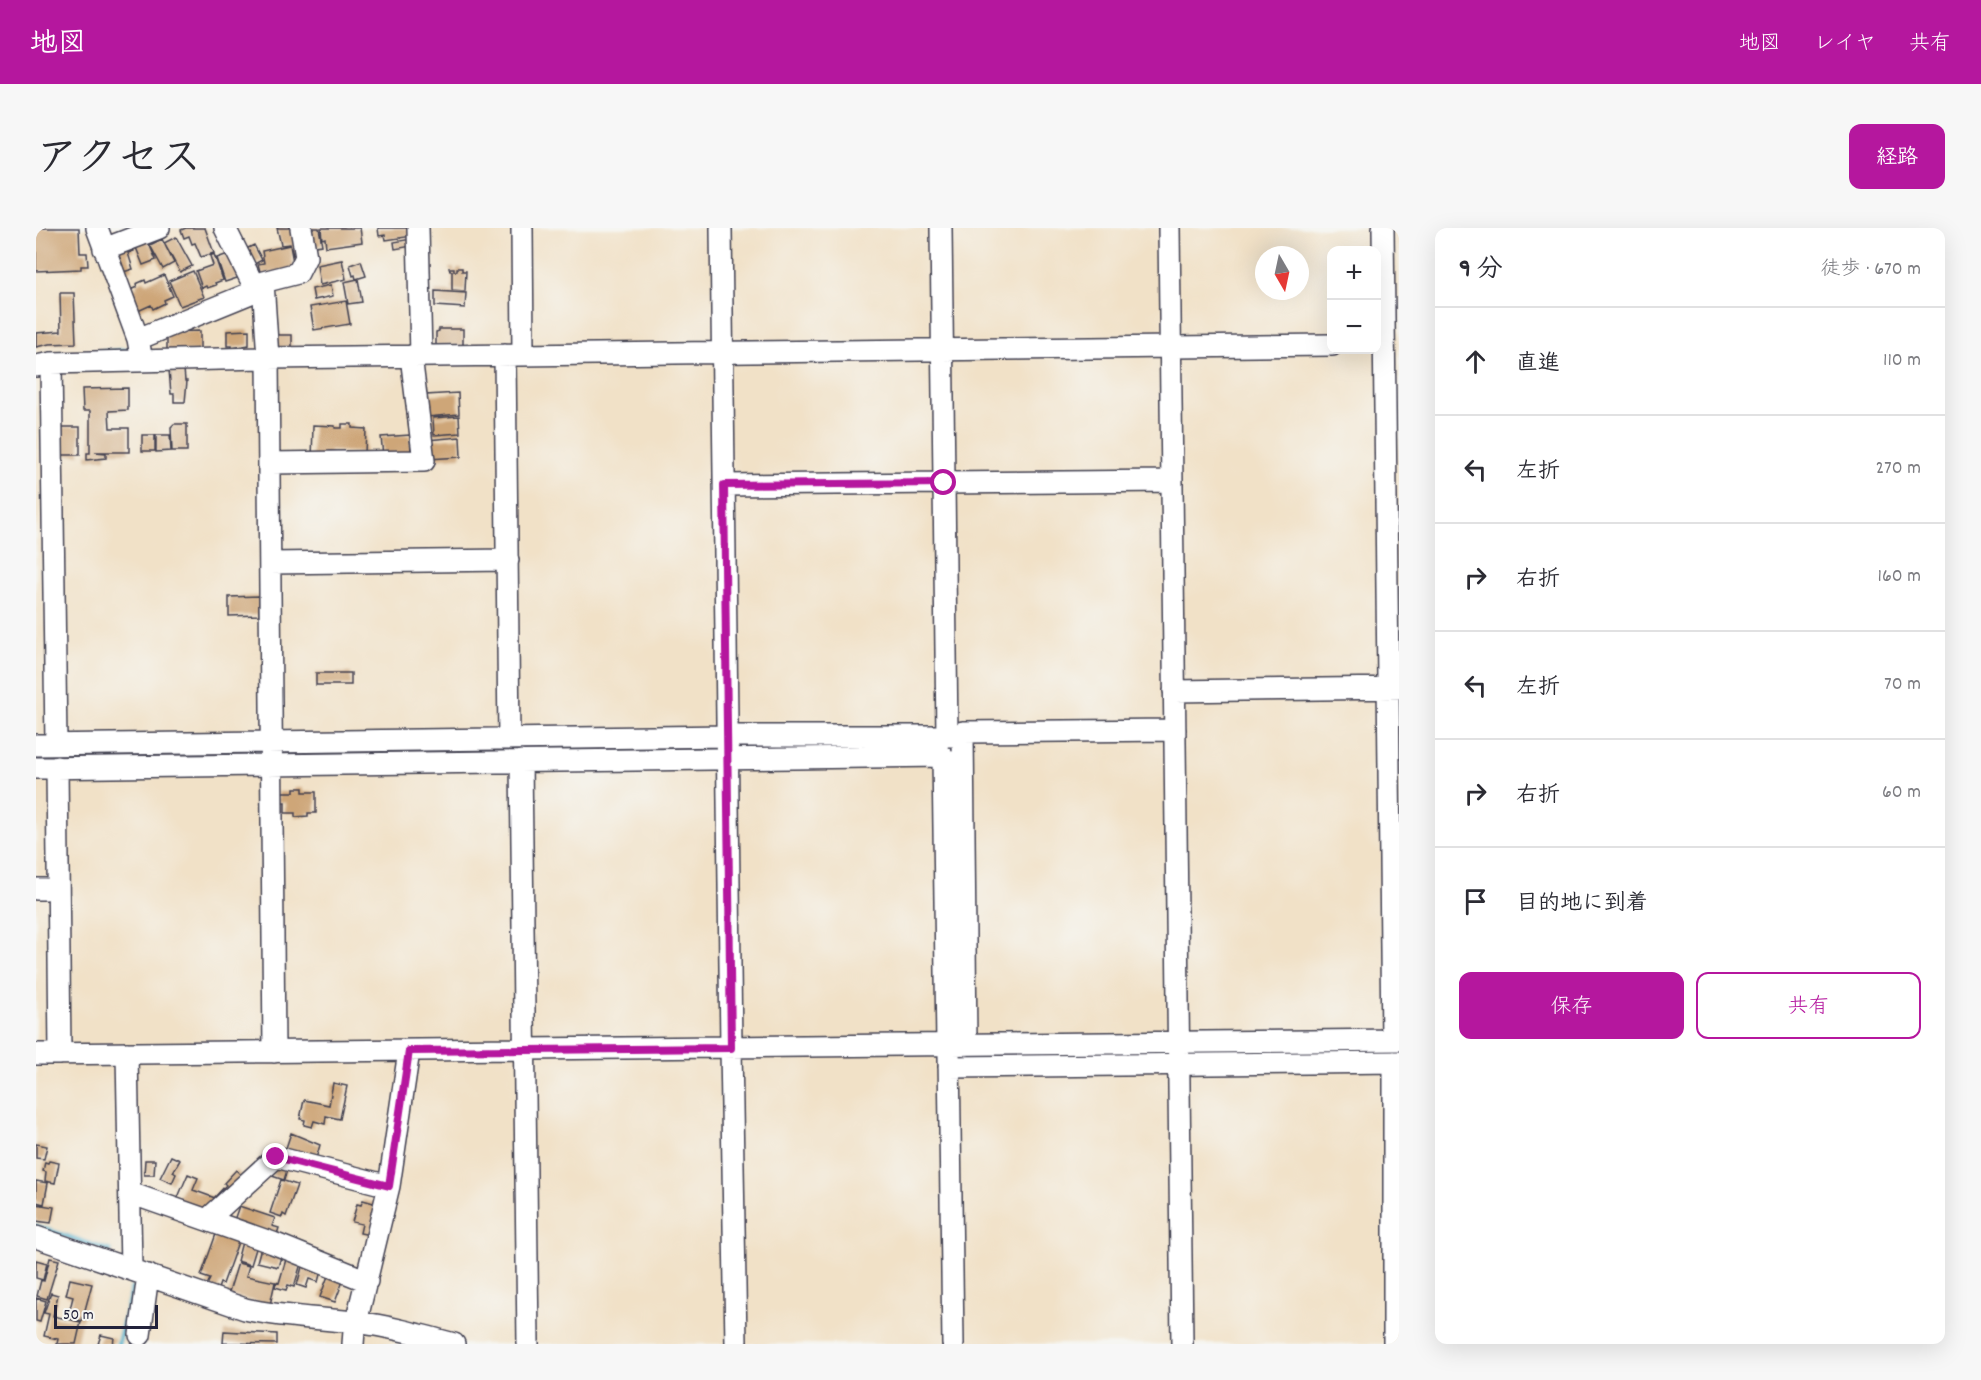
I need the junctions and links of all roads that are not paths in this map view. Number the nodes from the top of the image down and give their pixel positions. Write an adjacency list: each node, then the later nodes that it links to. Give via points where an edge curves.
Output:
1 (97, 228): 14 (street)
2 (159, 228): 14 (street)
3 (225, 228): 15 (street)
4 (301, 228): 15 (street, via 306,257 298,273 263,282)
5 (418, 228): 23 (street)
6 (522, 228): 22 (street)
7 (533, 228): 22 (street)
8 (721, 228): 21 (street)
9 (941, 228): 20 (street)
10 (951, 228): 20 (street)
11 (1168, 228): 19 (street)
12 (1383, 228): 17 (street)
13 (1394, 228): 17 (street)
14 (104, 249): 16 (street)
15 (260, 289): 16 (street); 24 (street)
16 (138, 339): 25 (street)
17 (1389, 344): 33 (street); 34 (street)
18 (1327, 345): 19 (street)
19 (1170, 347): 20 (street); 28 (street)
20 (947, 349): 21 (street); 29 (street)
21 (723, 352): 22 (street); 30 (street)
22 (520, 354): 23 (street); 31 (street); 39 (street)
23 (416, 356): 24 (street); 27 (street, via 424,461)
24 (268, 358): 25 (street); 27 (street)
25 (142, 361): 26 (street)
26 (43, 365): 41 (street)
27 (269, 463): 32 (street)
28 (1172, 481): 29 (street); 35 (street)
29 (949, 483): 30 (street); 38 (street)
30 (724, 485): 37 (street)
31 (507, 560): 32 (street); 39 (street)
32 (270, 563): 40 (street)
33 (1399, 640)
34 (1394, 688): 35 (street); 47 (street)
35 (1174, 691): 36 (street)
36 (1175, 730): 38 (street, via 963,732); 55 (street)
37 (728, 736): 38 (street); 39 (street); 42 (street)
38 (956, 736): 48 (street)
39 (516, 739): 40 (street)
40 (271, 742): 41 (street); 44 (street)
41 (46, 744)
42 (729, 758): 43 (street); 48 (street, via 943,756); 49 (street)
43 (515, 761): 44 (street); 50 (street)
44 (272, 764): 45 (street); 52 (street)
45 (46, 768): 46 (street); 54 (street)
46 (41, 889): 54 (street)
47 (1396, 1040): 55 (street)
48 (954, 1045): 49 (street); 55 (street); 57 (street)
49 (731, 1048): 50 (street); 69 (street)
50 (519, 1050): 51 (street); 68 (street)
51 (409, 1051): 52 (street); 58 (street)
52 (274, 1052): 53 (street)
53 (121, 1053): 54 (street); 59 (street); 62 (street)
54 (48, 1054)
55 (1179, 1054): 56 (street); 57 (street); 72 (street)
56 (1396, 1062): 73 (street)
57 (956, 1067): 70 (street); 71 (street)
58 (389, 1186): 60 (street, via 276,1157); 63 (street)
59 (130, 1193): 60 (street); 62 (street)
60 (207, 1220): 63 (street)
61 (36, 1237): 62 (street)
62 (132, 1269): 64 (street, via 244,1309); 65 (street)
63 (367, 1281): 64 (street)
64 (356, 1322): 66 (street); 67 (street, via 402,1329)
65 (140, 1335)
66 (353, 1344)
67 (454, 1344)
68 (528, 1344)
69 (736, 1344)
70 (953, 1344)
71 (967, 1344)
72 (1182, 1344)
73 (1394, 1344)

